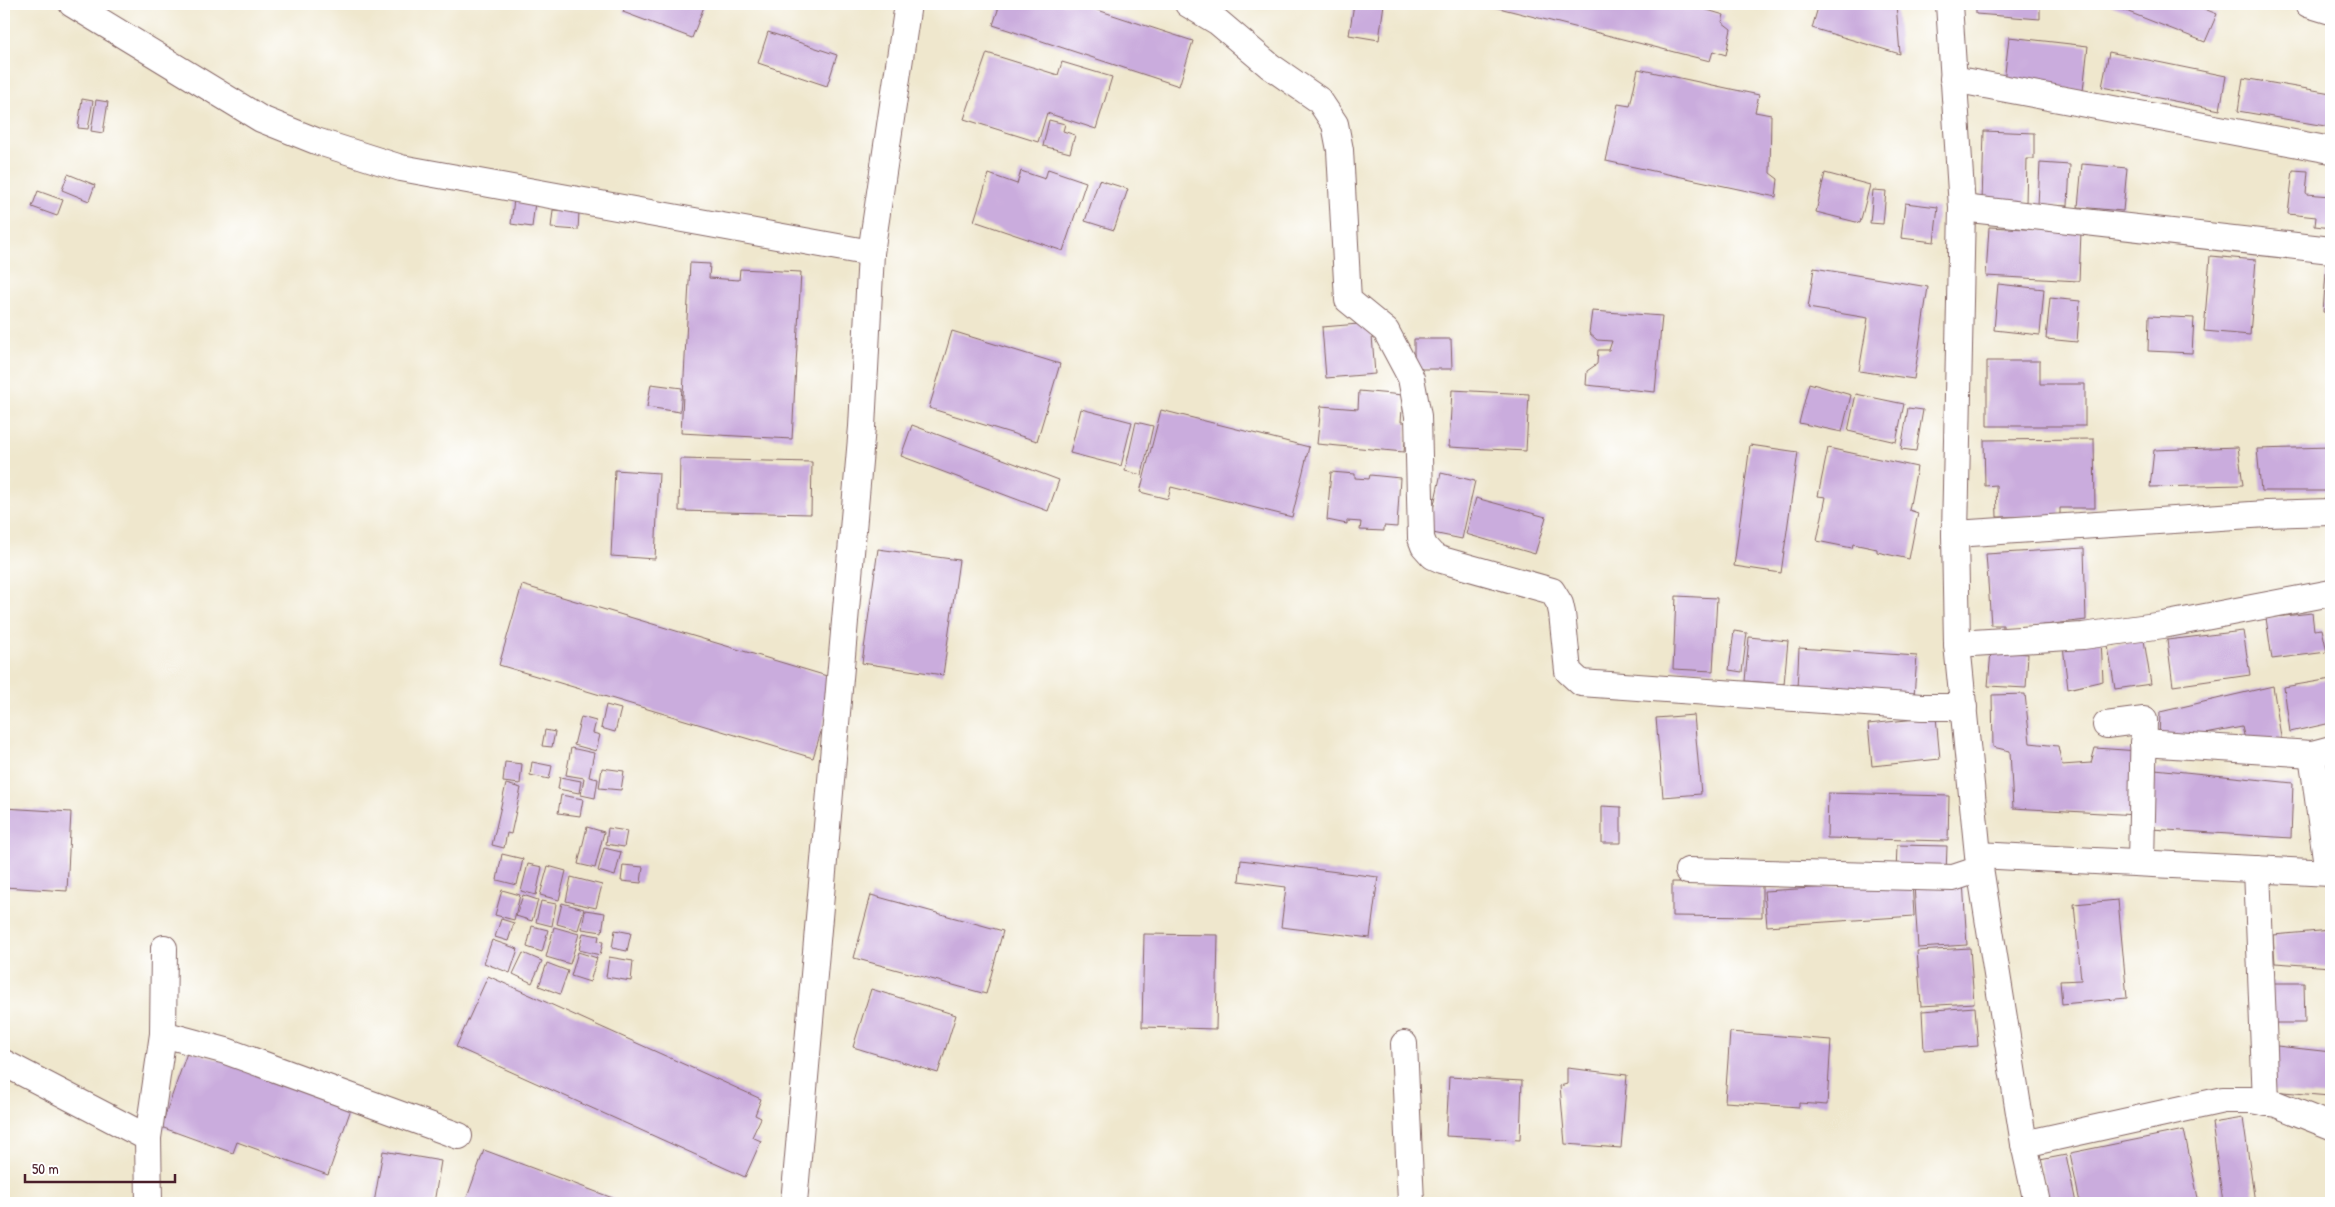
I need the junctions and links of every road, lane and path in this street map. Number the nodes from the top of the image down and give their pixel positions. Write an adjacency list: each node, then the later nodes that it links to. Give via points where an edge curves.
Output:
1 (72, 4): 11 (street, via 261,119 316,141 392,165)
2 (908, 4): 11 (street)
3 (1188, 4): 16 (street, via 1218,22 1270,66 1319,100 1335,124 1340,150 1348,300 1386,331 1411,378 1418,416 1421,538 1433,556 1552,591 1562,613 1568,672 1581,683 1922,707)
4 (1949, 4): 7 (street)
5 (2308, 4): 6 (street)
6 (2331, 11)
7 (1953, 79): 8 (street); 9 (street)
8 (2331, 150)
9 (1962, 208): 10 (street); 13 (street)
10 (2331, 250)
11 (871, 253): 35 (street, via 862,426)
12 (2331, 512): 13 (street)
13 (1955, 534): 15 (street)
14 (2331, 593): 15 (street, via 2083,636)
15 (1957, 644): 16 (street)
16 (1964, 706): 20 (street)
17 (2106, 725): 18 (street, via 2144,720)
18 (2143, 743): 19 (street); 21 (street)
19 (2322, 751): 24 (street)
20 (1979, 862): 21 (street); 23 (street, via 1953,878); 33 (street)
21 (2141, 864): 22 (street)
22 (2257, 870): 24 (street); 29 (street)
23 (1688, 871)
24 (2330, 873)
25 (164, 948): 26 (street)
26 (163, 1034): 31 (street, via 226,1051); 32 (street)
27 (1404, 1044): 36 (street)
28 (4, 1063): 32 (street)
29 (2266, 1102): 30 (street); 33 (street, via 2223,1100)
30 (2331, 1126)
31 (460, 1136)
32 (148, 1138): 34 (street)
33 (2024, 1144): 37 (street)
34 (149, 1203)
35 (794, 1203)
36 (1411, 1203)
37 (2037, 1203)

